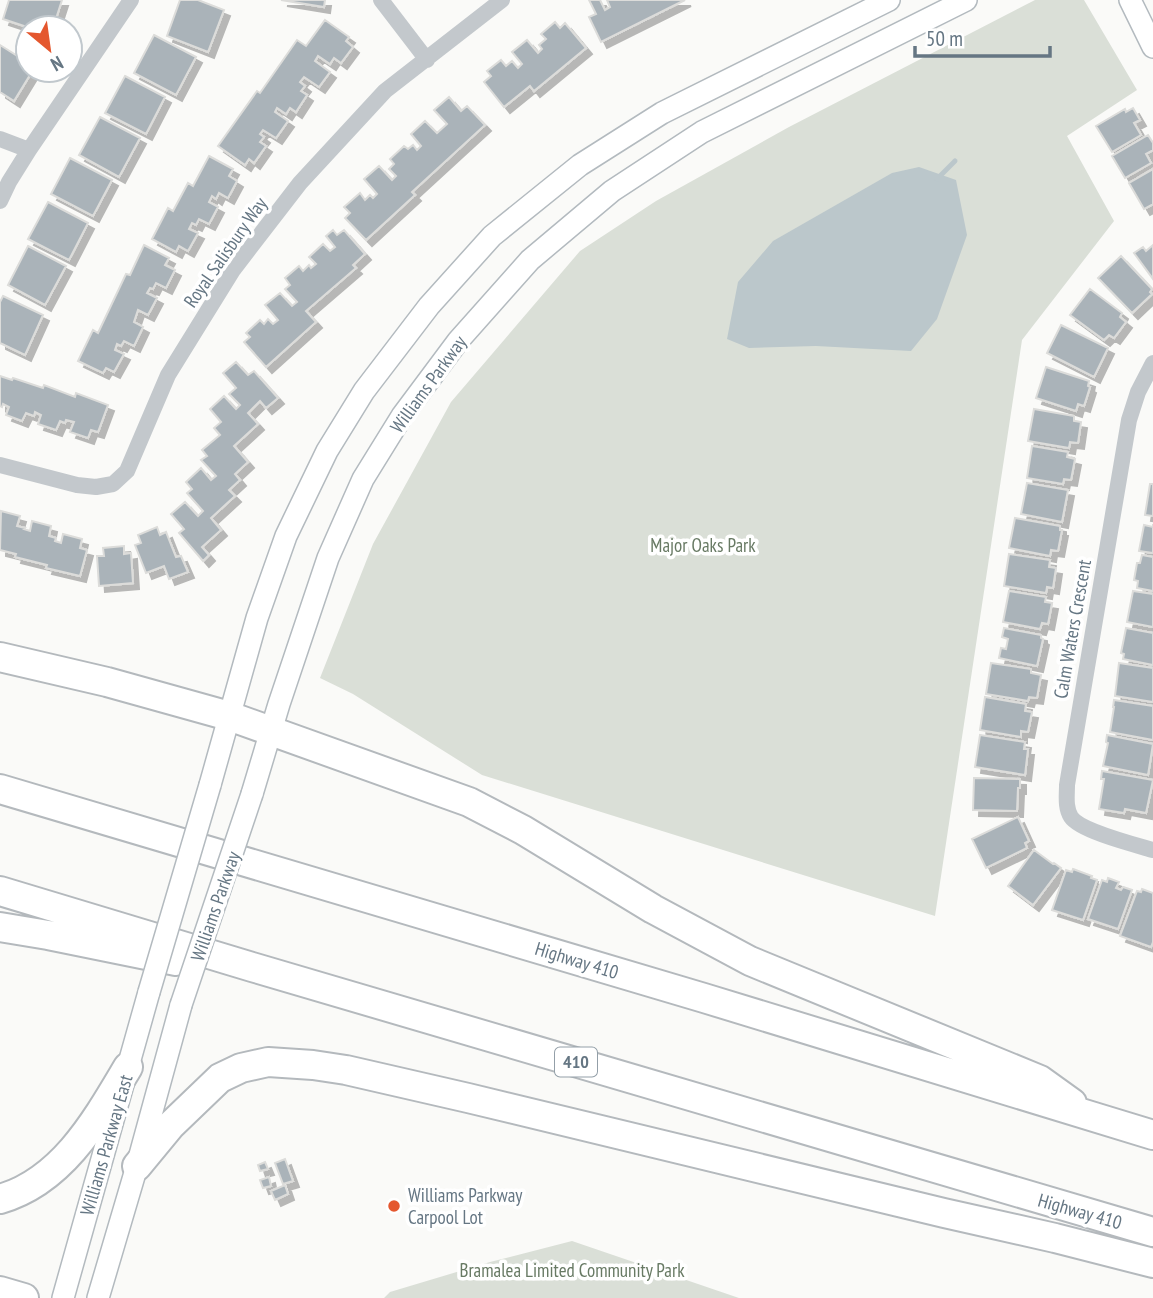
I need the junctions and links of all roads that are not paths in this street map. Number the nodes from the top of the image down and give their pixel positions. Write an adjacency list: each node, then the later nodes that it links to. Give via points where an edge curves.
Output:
1 (131, 0): 10 (street)
2 (381, 0): 8 (street)
3 (502, 0): 8 (street, Royal Salisbury Way)
4 (889, 0): 15 (main road, Williams Parkway, via 662,113 580,165 492,236 420,317 364,391 327,451 286,536)
5 (966, 0): 16 (main road, Williams Parkway, via 702,132 612,191 530,260 458,341 402,416 363,479 328,558)
6 (1130, 0): 7 (main road)
7 (1153, 47)
8 (426, 60): 13 (street, Royal Salisbury Way, via 385,91 354,123 300,183 233,270 168,376 127,471 113,484 96,487)
9 (0, 139): 10 (street)
10 (29, 150): 11 (street)
11 (0, 201)
12 (1153, 363): 18 (street, Calm Waters Crescent, via 1129,420 1067,785 1072,819 1087,829)
13 (0, 465)
14 (0, 657): 15 (highway)
15 (229, 716): 16 (highway); 22 (main road, Williams Parkway, bridge)
16 (271, 730): 23 (main road, Williams Parkway, bridge); 25 (highway, via 469,802 750,961 1040,1080)
17 (0, 789): 25 (highway, Highway 410)
18 (1153, 850)
19 (0, 891): 21 (highway, Highway 410 / 410)
20 (0, 927): 21 (highway, via 214,968)
21 (252, 967): 29 (highway, Highway 410 / 410)
22 (149, 992): 24 (main road, Williams Parkway East)
23 (181, 1005): 27 (main road, Williams Parkway East)
24 (128, 1067): 28 (highway, via 101,1112 61,1162 31,1185); 33 (main road, Williams Parkway East)
25 (1095, 1118): 26 (highway, Highway 410)
26 (1153, 1135)
27 (137, 1166): 30 (highway, via 220,1078 268,1062 313,1065); 34 (main road, Williams Parkway East)
28 (0, 1199)
29 (1153, 1232)
30 (1153, 1263)
31 (0, 1291): 32 (highway)
32 (24, 1298)
33 (63, 1298)
34 (97, 1298)

